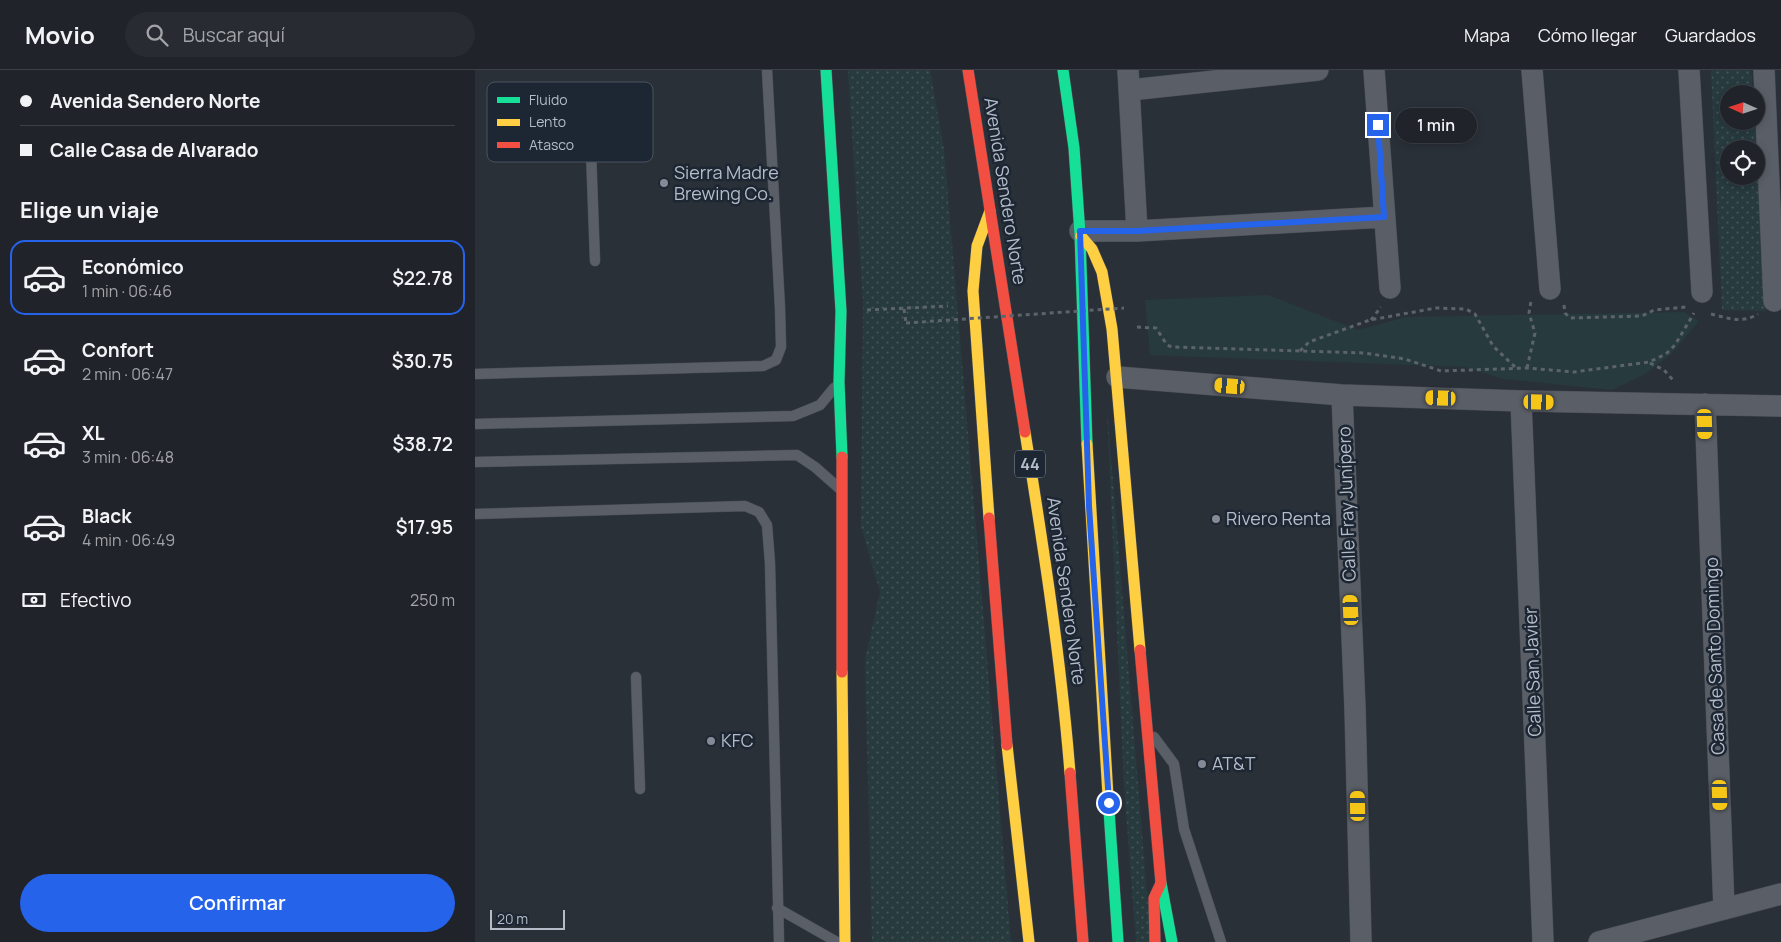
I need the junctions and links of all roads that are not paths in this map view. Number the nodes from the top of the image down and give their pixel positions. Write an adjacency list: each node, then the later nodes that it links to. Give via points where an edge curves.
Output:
1 (767, 70): 21 (lane, via 780,308 781,347 776,360 763,366)
2 (825, 70): 23 (main road, via 841,312)
3 (968, 70): 12 (main road, Avenida Sendero Norte / 44)
4 (1063, 70): 15 (main road, Avenida Sendero Norte, via 1074,148)
5 (1318, 70): 10 (street)
6 (1374, 70): 13 (street)
7 (1532, 70): 18 (street)
8 (1689, 70): 20 (street)
9 (1764, 70): 19 (street)
10 (1129, 80): 14 (street)
11 (591, 162): 16 (lane)
12 (990, 209): 42 (main road, via 977,240 973,263 973,304 1002,697); 43 (main road, Avenida Sendero Norte / 44, via 1044,553 1065,720)
13 (1384, 217): 14 (street); 17 (street)
14 (1137, 231): 15 (street)
15 (1080, 233): 22 (main road, via 1102,272); 44 (main road, Avenida Sendero Norte, via 1089,506)
16 (595, 261)
17 (1389, 288)
18 (1550, 289)
19 (1774, 301)
20 (1703, 302)
21 (475, 374)
22 (1117, 377): 24 (street); 33 (main road)
23 (839, 382): 28 (lane, via 820,405 793,416); 30 (main road)
24 (1342, 395): 25 (street); 48 (street, Calle Fray Junípero)
25 (1521, 401): 26 (street); 49 (street, Calle San Javier)
26 (1705, 404): 27 (street); 38 (street, Casa de Santo Domingo)
27 (1781, 406)
28 (475, 424)
29 (475, 462): 30 (lane, via 797,455)
30 (844, 493): 41 (main road, via 841,734)
31 (475, 514): 37 (lane, via 698,506 745,506 759,512 767,525 770,563)
32 (636, 678): 34 (lane)
33 (1147, 729): 35 (main road); 47 (lane, via 1174,764 1184,829)
34 (640, 790)
35 (1161, 883): 45 (main road, via 1155,898); 46 (main road)
36 (1781, 894): 38 (street)
37 (777, 908): 39 (lane); 40 (lane)
38 (1723, 909): 50 (street)
39 (779, 942)
40 (837, 942)
41 (845, 942)
42 (1029, 942)
43 (1083, 942)
44 (1118, 942)
45 (1155, 942)
46 (1172, 942)
47 (1221, 942)
48 (1361, 942)
49 (1543, 942)
50 (1599, 942)

